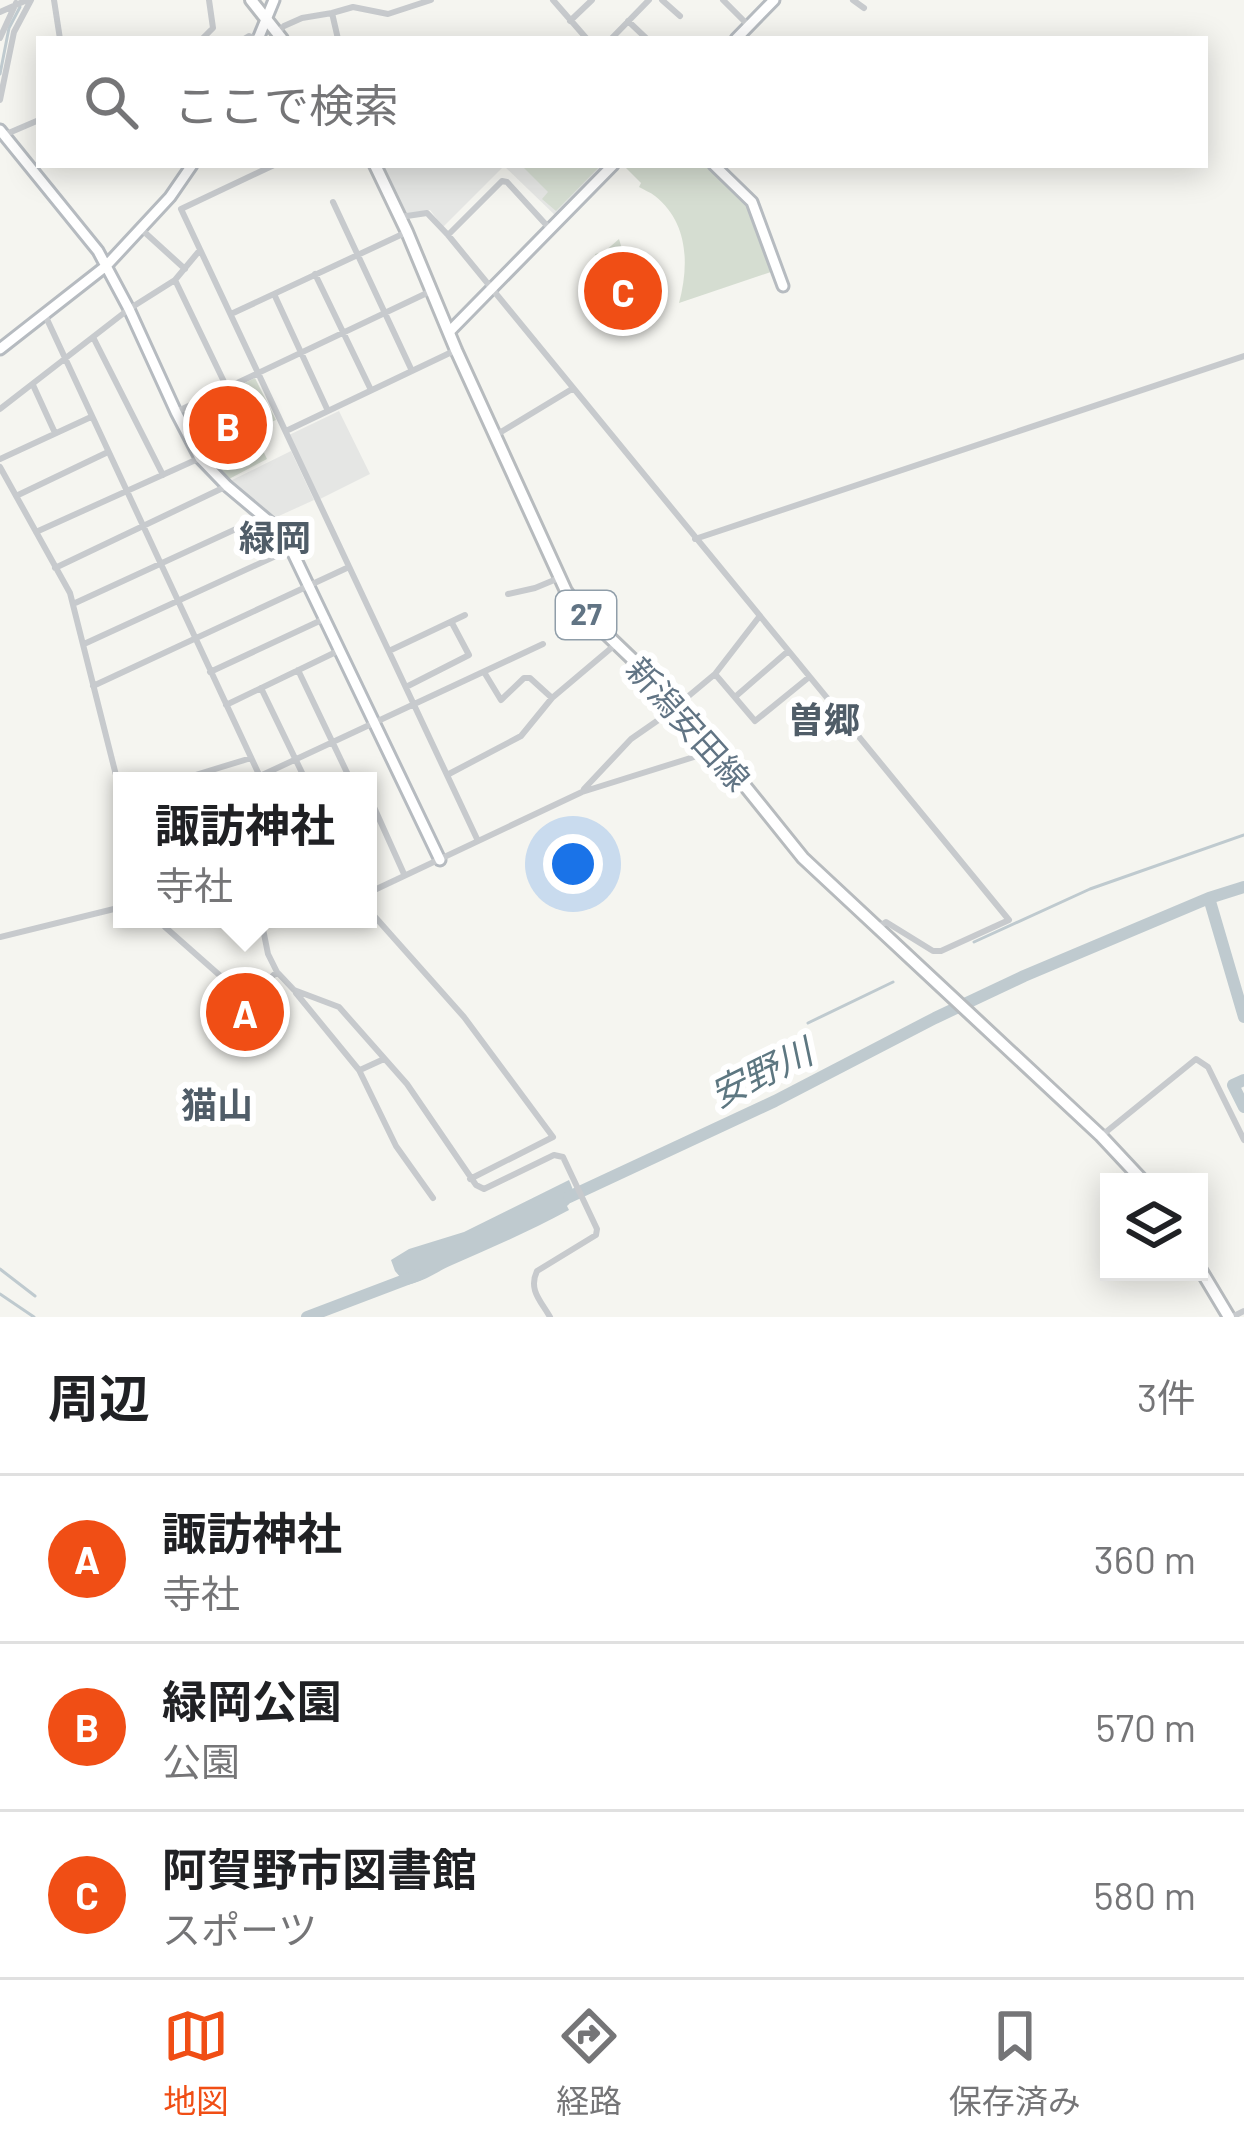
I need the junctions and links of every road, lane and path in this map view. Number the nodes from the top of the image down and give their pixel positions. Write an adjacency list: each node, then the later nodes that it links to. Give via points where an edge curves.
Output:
1 (29, 0): 14 (street); 34 (street)
2 (54, 0): 24 (street)
3 (209, 0): 25 (street, via 213,28)
4 (251, 0): 20 (main road)
5 (274, 0): 20 (street)
6 (431, 0): 15 (street, via 388,14)
7 (553, 0): 21 (street)
8 (592, 0): 21 (street)
9 (649, 0): 22 (street)
10 (662, 0): 19 (street)
11 (723, 0): 23 (street)
12 (774, 0): 23 (street)
13 (853, 0): 16 (street)
14 (16, 3): 17 (street); 33 (street)
15 (352, 3): 18 (street)
16 (864, 8)
17 (0, 12)
18 (332, 14): 27 (street, via 302,17); 28 (street)
19 (680, 16)
20 (265, 20): 26 (street); 27 (main road)
21 (570, 21): 29 (street)
22 (628, 21): 30 (street); 31 (street)
23 (749, 26): 32 (street)
24 (60, 36)
25 (205, 36)
26 (259, 36)
27 (279, 36)
28 (337, 36)
29 (584, 36)
30 (614, 36)
31 (644, 36)
32 (739, 36)
33 (0, 38)
34 (0, 100)
35 (36, 121): 36 (street)
36 (2, 132): 50 (street)
37 (190, 168): 44 (street)
38 (268, 168): 48 (street, via 181,209)
39 (376, 168): 43 (main road, 新潟安田線 / 27)
40 (610, 168): 45 (street)
41 (717, 168): 54 (street, via 752,202)
42 (333, 202): 49 (street)
43 (400, 217): 46 (main road, 新潟安田線 / 27); 47 (street, via 427,213)
44 (141, 229): 50 (street); 51 (street)
45 (550, 229): 47 (street, via 502,181); 56 (street)
46 (407, 232): 49 (street); 55 (main road, 新潟安田線 / 27)
47 (448, 235): 56 (street)
48 (200, 250): 51 (street); 60 (street)
49 (358, 254): 52 (street); 59 (street)
50 (106, 266): 58 (street); 61 (street)
51 (185, 269): 53 (street)
52 (315, 274): 57 (street); 63 (street)
53 (176, 280): 58 (street); 73 (street)
54 (783, 286)
55 (432, 290): 59 (street); 62 (main road, 新潟安田線 / 27)
56 (491, 290): 62 (street); 74 (street)
57 (274, 293): 60 (street); 67 (street)
58 (129, 309): 64 (street); 78 (street)
59 (386, 312): 63 (street); 70 (street)
60 (230, 314): 71 (street)
61 (45, 315): 65 (street); 69 (street)
62 (450, 331): 66 (main road, 新潟安田線 / 27)
63 (343, 332): 67 (street); 75 (street)
64 (93, 338): 69 (street); 86 (street)
65 (0, 350)
66 (456, 350): 70 (street); 82 (main road, 新潟安田線 / 27)
67 (300, 353): 71 (street); 77 (street)
68 (1244, 356): 93 (street)
69 (68, 359): 72 (street); 79 (street)
70 (412, 370): 75 (street)
71 (258, 373): 73 (street); 80 (street)
72 (33, 385): 76 (street); 81 (street)
73 (227, 388): 78 (street)
74 (572, 389): 82 (street); 93 (street)
75 (371, 390): 77 (street)
76 (0, 409)
77 (328, 411): 80 (street)
78 (176, 412): 84 (street)
79 (92, 417): 81 (street); 83 (street)
80 (285, 431): 96 (street)
81 (55, 433): 85 (street)
82 (496, 435): 98 (main road, 新潟安田線 / 27)
83 (108, 452): 88 (street); 89 (street)
84 (200, 458): 86 (street); 87 (street)
85 (0, 463): 89 (street)
86 (163, 475): 88 (street)
87 (227, 486): 90 (street); 91 (street)
88 (128, 491): 91 (street); 92 (street)
89 (16, 496): 92 (street)
90 (264, 516): 94 (street); 95 (street)
91 (144, 527): 95 (street); 97 (street)
92 (36, 532): 97 (street)
93 (695, 539): 104 (street)
94 (291, 549): 99 (street); 101 (street)
95 (161, 564): 101 (street); 102 (street)
96 (350, 567): 99 (street); 112 (street)
97 (55, 568): 102 (street)
98 (559, 578): 100 (street); 110 (main road, 新潟安田線 / 27)
99 (310, 585): 105 (street); 107 (street)
100 (508, 594)
101 (178, 600): 107 (street); 108 (street)
102 (73, 604): 108 (street)
103 (465, 615): 106 (street)
104 (759, 617): 113 (street); 117 (street)
105 (326, 618): 111 (street); 115 (street)
106 (452, 623): 112 (street); 120 (street, via 469,655)
107 (195, 637): 115 (street); 119 (street)
108 (84, 644): 119 (street)
109 (543, 644): 116 (street)
110 (616, 644): 123 (street); 125 (main road, 新潟安田線 / 27)
111 (341, 650): 114 (street); 127 (street)
112 (389, 651): 120 (street)
113 (787, 652): 118 (street); 122 (street)
114 (298, 670): 121 (street); 128 (street)
115 (210, 672): 126 (street)
116 (484, 672): 123 (street, via 501,700 524,678); 124 (street)
117 (715, 674): 122 (street); 125 (street)
118 (808, 677): 122 (street, via 755,721); 147 (street, via 1009,920 941,951 886,922)
119 (93, 686): 132 (street)
120 (406, 687): 124 (street)
121 (261, 688): 126 (street); 131 (street)
122 (735, 697)
123 (552, 698): 138 (street, via 521,736)
124 (414, 704): 127 (street); 138 (street)
125 (679, 704): 129 (main road, 新潟安田線 / 27); 139 (street)
126 (226, 705): 130 (street)
127 (375, 722): 128 (street); 142 (street)
128 (332, 742): 131 (street); 137 (street)
129 (717, 749): 139 (street); 147 (main road, 新潟安田線 / 27, via 803,859)
130 (251, 758): 133 (street); 134 (street)
131 (296, 759): 135 (street); 136 (street)
132 (115, 772)
133 (205, 772)
134 (258, 772)
135 (272, 772)
136 (302, 772)
137 (346, 772)
138 (447, 775): 141 (street)
139 (582, 792): 141 (street)
140 (377, 814): 143 (street)
141 (478, 841): 142 (street)
142 (440, 860): 143 (street)
143 (404, 874): 144 (street)
144 (377, 888)
145 (113, 909): 150 (street)
146 (377, 919): 158 (street, via 464,1017 553,1137)
147 (877, 927): 155 (main road, 新潟安田線 / 27)
148 (166, 928): 151 (street, via 242,995)
149 (263, 928): 151 (street)
150 (0, 938)
151 (277, 972): 152 (street)
152 (294, 990): 153 (street, via 339,1007); 154 (street)
153 (384, 1059): 154 (street); 158 (street)
154 (359, 1070): 159 (street, via 396,1146)
155 (1101, 1136): 156 (street, via 1196,1059 1208,1067); 157 (main road, 新潟安田線 / 27)
156 (1244, 1140)
157 (1136, 1173)
158 (469, 1179): 162 (street, via 484,1189 563,1157 597,1229 537,1271 533,1286)
159 (433, 1198)
160 (1208, 1281): 163 (main road)
161 (1244, 1310): 163 (street)
162 (550, 1317)
163 (1230, 1317)

